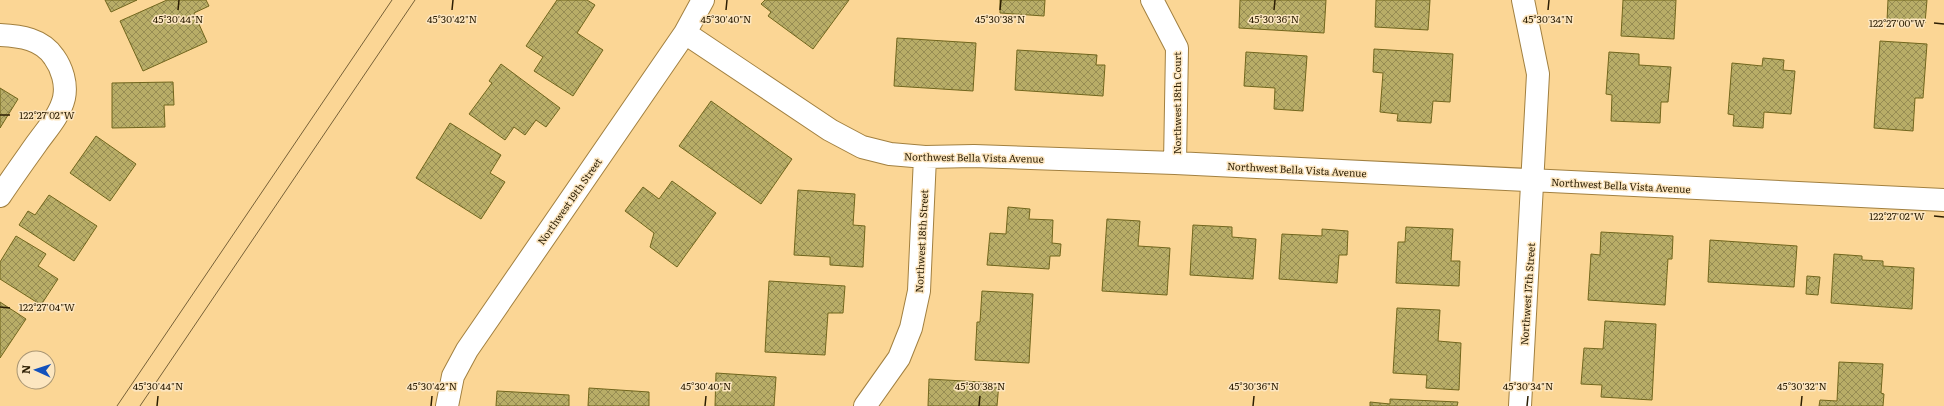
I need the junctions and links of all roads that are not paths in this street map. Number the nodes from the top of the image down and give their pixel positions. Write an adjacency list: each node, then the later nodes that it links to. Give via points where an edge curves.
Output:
1 (703, 0): 4 (street, Northwest 19th Street)
2 (1152, 0): 7 (street, Northwest 18th Court, via 1177,48)
3 (1523, 0): 8 (street, Northwest 17th Street, via 1538,74)
4 (685, 33): 6 (street, Northwest Bella Vista Avenue, via 830,130 862,147 890,154); 11 (street, Northwest 19th Street, via 467,350 453,376)
5 (0, 35): 9 (street, via 19,36 49,50 60,65 64,81 64,98 56,116)
6 (925, 157): 7 (street, Northwest Bella Vista Avenue, via 974,156); 12 (street, Northwest 18th Street, via 919,291 911,328 899,358)
7 (1175, 163): 8 (street, Northwest Bella Vista Avenue)
8 (1534, 181): 10 (street, Northwest Bella Vista Avenue); 13 (street, Northwest 17th Street)
9 (0, 196)
10 (1944, 200)
11 (447, 406)
12 (865, 406)
13 (1520, 406)

